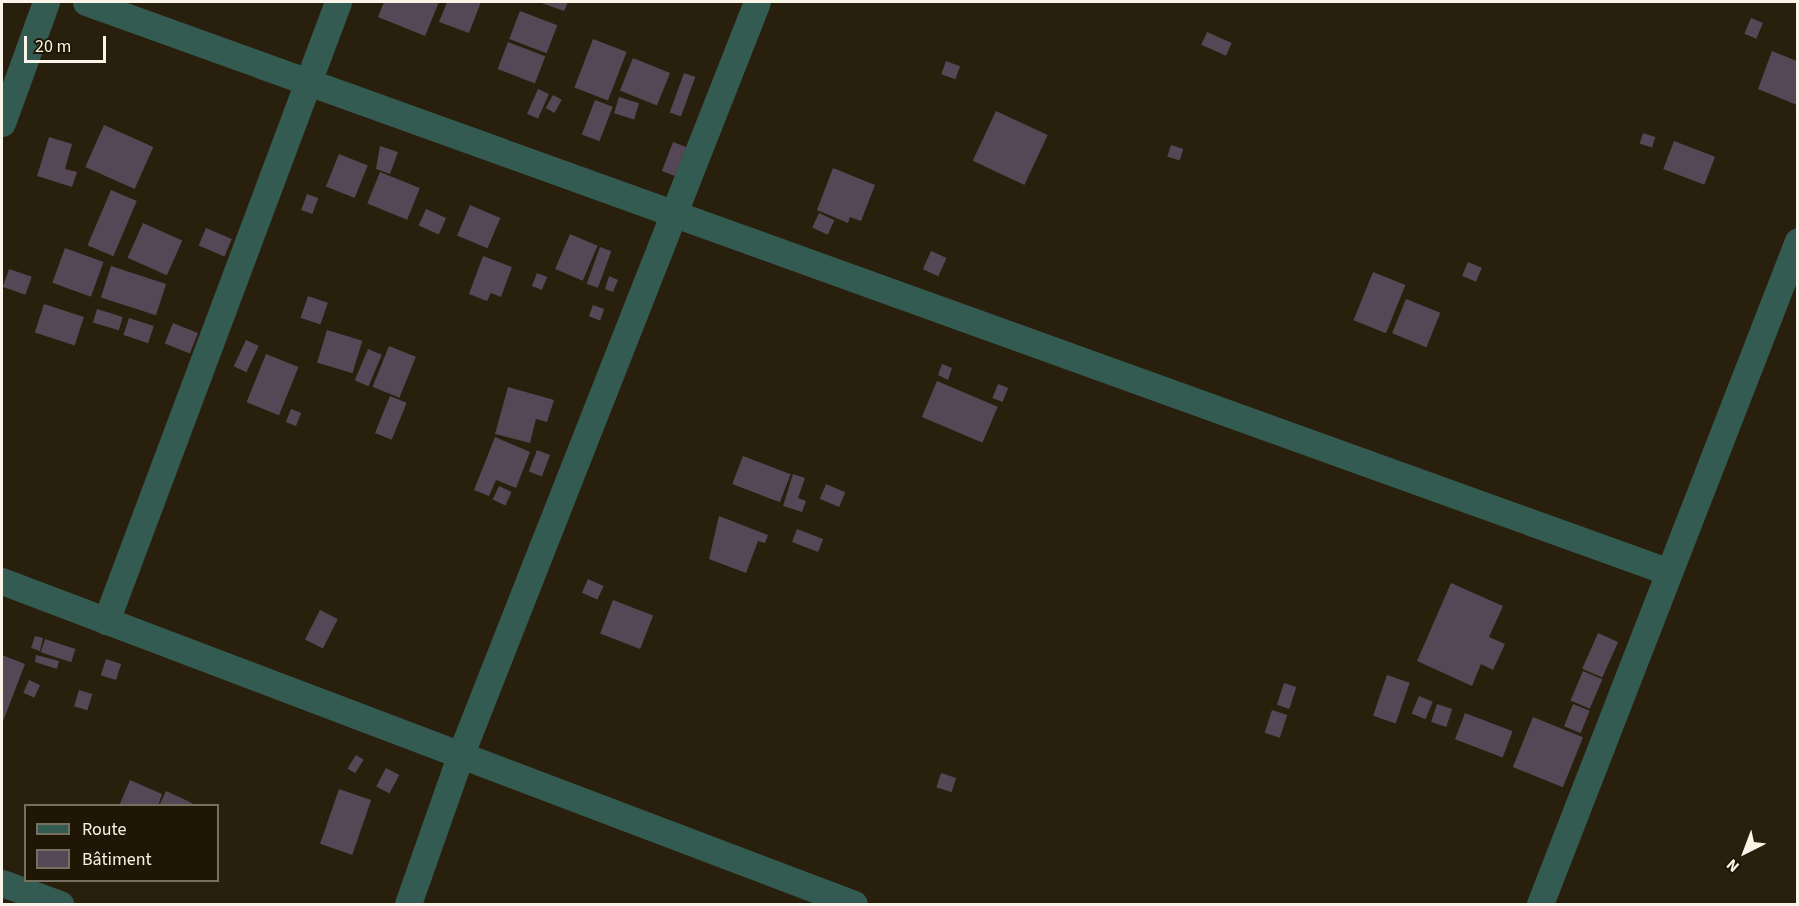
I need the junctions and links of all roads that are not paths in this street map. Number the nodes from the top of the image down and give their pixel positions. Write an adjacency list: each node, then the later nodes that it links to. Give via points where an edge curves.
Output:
1 (46, 2): 6 (street)
2 (86, 2): 5 (street)
3 (338, 2): 5 (street)
4 (757, 2): 7 (street)
5 (308, 82): 7 (street); 11 (street)
6 (2, 123)
7 (673, 214): 9 (street); 12 (street)
8 (1797, 241): 9 (street)
9 (1669, 572): 17 (street)
10 (2, 581): 11 (street)
11 (106, 621): 12 (street)
12 (460, 756): 15 (street); 16 (street)
13 (2, 883): 14 (street)
14 (60, 904)
15 (408, 904)
16 (854, 904)
17 (1540, 904)

